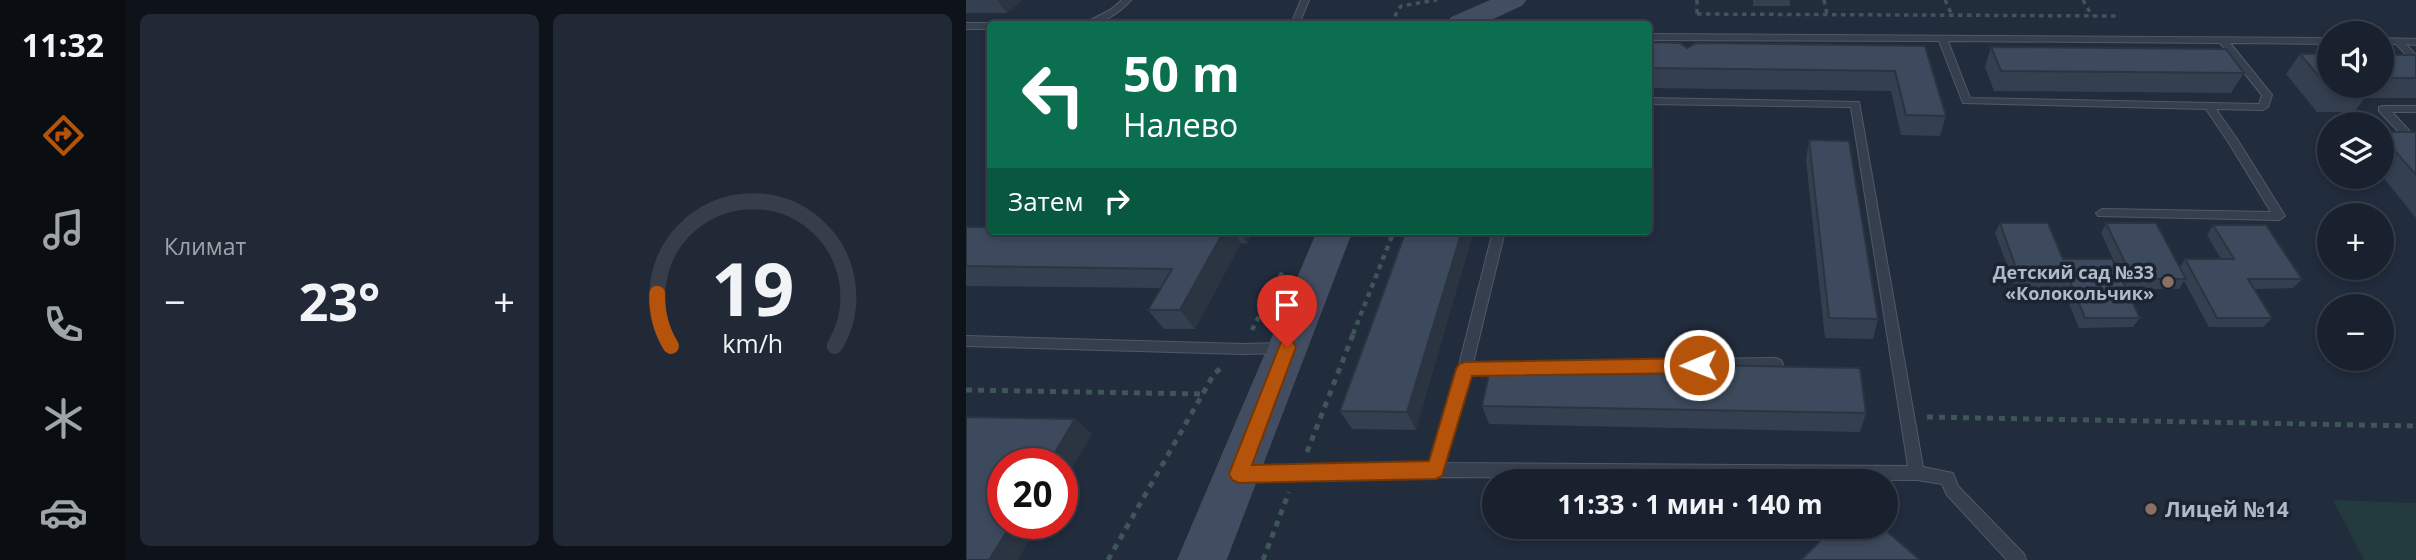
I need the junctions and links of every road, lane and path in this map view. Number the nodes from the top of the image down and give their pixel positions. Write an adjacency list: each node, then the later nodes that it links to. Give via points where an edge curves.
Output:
1 (1127, 0): 15 (lane)
2 (1305, 0): 16 (lane)
3 (1437, 0): 17 (path, via 1401,6)
4 (1513, 0): 14 (street)
5 (1698, 0): 9 (path)
6 (1824, 0): 10 (path)
7 (1945, 0): 11 (path)
8 (2082, 0): 12 (path)
9 (1697, 14): 10 (path); 20 (path)
10 (1827, 15): 11 (path)
11 (1952, 15): 12 (path)
12 (2092, 16): 13 (path)
13 (2117, 16)
14 (1485, 18)
15 (1094, 21)
16 (1296, 21)
17 (1392, 21)
18 (966, 26): 19 (lane)
19 (987, 26)
20 (1694, 35): 21 (lane); 22 (lane); 28 (lane)
21 (1652, 37)
22 (1943, 41): 23 (lane); 31 (lane, via 1966,101)
23 (2224, 41): 24 (lane); 31 (lane, via 2267,95 2263,107)
24 (2317, 41)
25 (2394, 41): 26 (lane)
26 (2398, 41): 27 (lane); 29 (lane)
27 (2416, 42)
28 (1688, 50)
29 (2416, 60)
30 (1652, 100): 48 (lane, via 1686,95 1855,104)
31 (2208, 106): 34 (lane, via 2279,216)
32 (2416, 109): 33 (lane, via 2383,109)
33 (2416, 144)
34 (2102, 213)
35 (1333, 235): 40 (street)
36 (1393, 235): 51 (path)
37 (1498, 235): 45 (lane)
38 (1289, 260): 41 (path)
39 (966, 341): 41 (lane)
40 (1287, 347): 41 (lane); 53 (street)
41 (1242, 349): 47 (path, via 1214,373)
42 (1776, 364): 43 (lane)
43 (1668, 366)
44 (1519, 368): 45 (lane)
45 (1465, 369): 50 (lane)
46 (966, 390): 47 (path)
47 (1202, 394): 54 (path)
48 (1906, 416): 49 (path); 52 (lane)
49 (2416, 426)
50 (1436, 470): 51 (lane); 52 (lane)
51 (1298, 473): 53 (lane); 56 (path)
52 (1917, 473): 57 (lane, via 1948,478 1952,490)
53 (1239, 474): 55 (street)
54 (1108, 560)
55 (1202, 560)
56 (1263, 560)
57 (2018, 560)

